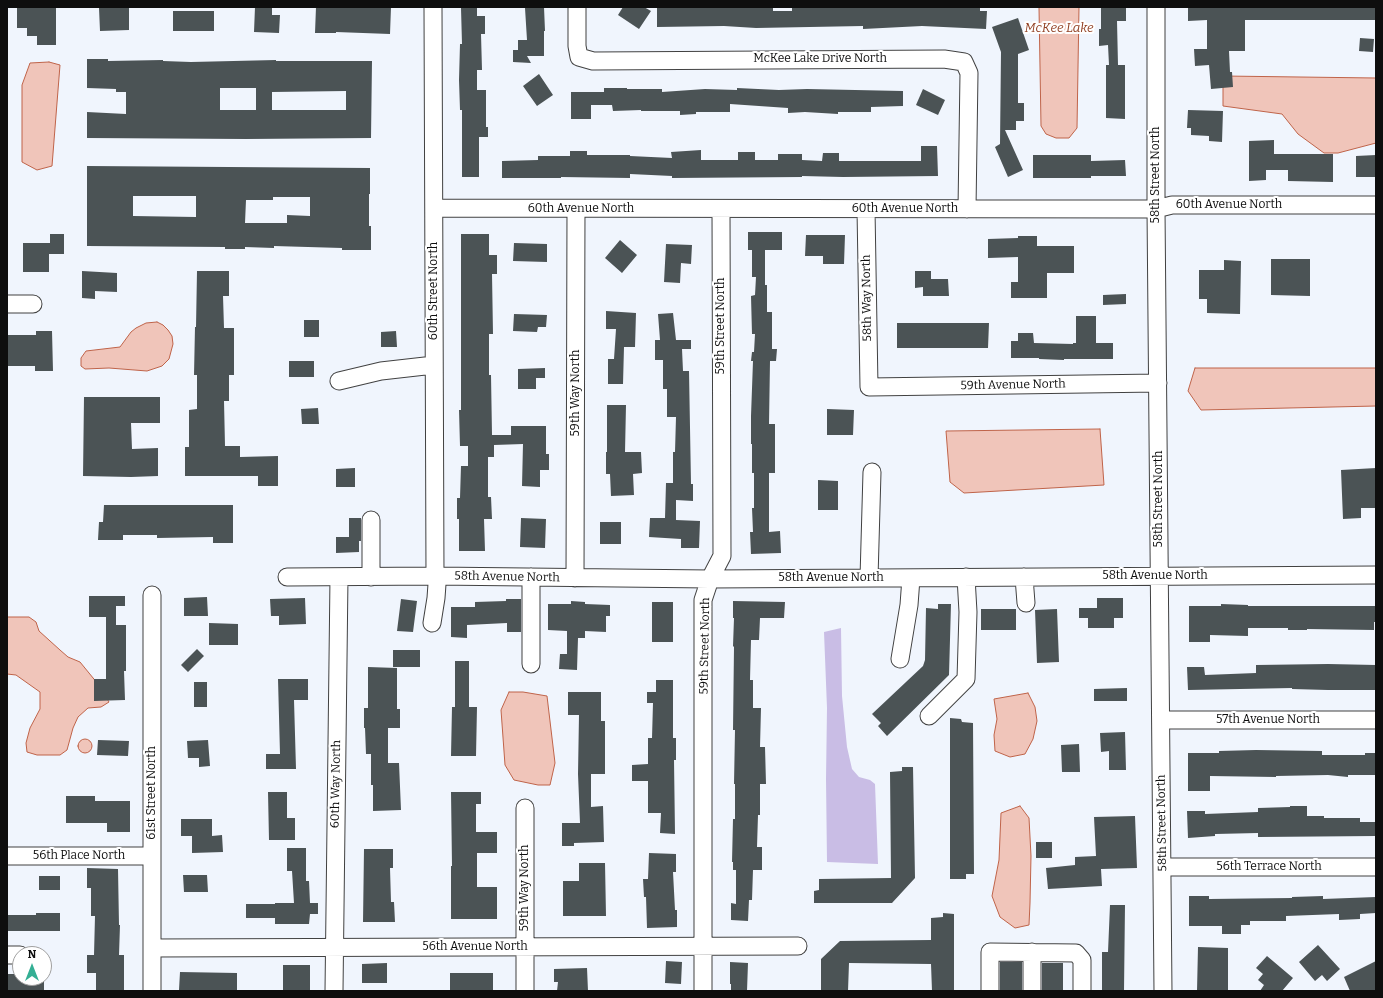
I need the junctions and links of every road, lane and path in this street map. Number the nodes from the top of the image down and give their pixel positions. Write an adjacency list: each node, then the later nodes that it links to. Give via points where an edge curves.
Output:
1 (433, 7): 5 (street, 60th Street North)
2 (576, 7): 9 (street, McKee Lake Drive North, via 579,57 593,61 944,58 964,62 969,73)
3 (1156, 7): 10 (street, 58th Street North)
4 (1376, 205): 10 (street, 60th Avenue North, via 1172,205)
5 (434, 208): 6 (street, 60th Avenue North); 13 (street, 60th Street North)
6 (576, 209): 7 (street, 60th Avenue North); 28 (street, 59th Way North)
7 (721, 209): 8 (street, 60th Avenue North); 31 (street, 59th Street North, via 722,556)
8 (866, 209): 9 (street, 60th Avenue North); 16 (street, 58th Way North)
9 (968, 209): 10 (street, 60th Avenue North)
10 (1156, 209): 15 (street, 58th Street North)
11 (7, 304): 12 (street)
12 (33, 304)
13 (434, 365): 14 (street, via 381,371); 20 (street, 60th Street North)
14 (339, 381)
15 (1158, 383): 16 (street, 59th Avenue North); 21 (street, 58th Street North)
16 (869, 387)
17 (872, 472): 29 (street)
18 (371, 520): 24 (street)
19 (1376, 575): 21 (street, 58th Avenue North)
20 (435, 576): 24 (street, 58th Avenue North); 25 (street, 58th Avenue North); 34 (street, 60th Street North, via 437,584)
21 (1159, 576): 27 (street, 58th Avenue North); 38 (street, 58th Street North)
22 (286, 577): 23 (street, 58th Avenue North)
23 (339, 577): 24 (street, 58th Avenue North); 48 (street, 60th Way North)
24 (371, 577)
25 (531, 577): 28 (street, 58th Avenue North); 36 (street)
26 (966, 577): 27 (street, 58th Avenue North); 30 (street, 58th Avenue North); 37 (street, via 966,679)
27 (1024, 577): 33 (street)
28 (575, 578): 31 (street, 58th Avenue North)
29 (869, 578): 30 (street, 58th Avenue North); 31 (street, 58th Avenue North)
30 (911, 578): 35 (street)
31 (710, 579): 46 (street, 59th Street North, via 703,600)
32 (152, 595): 42 (street, 61st Street North)
33 (1026, 603)
34 (432, 623)
35 (900, 659)
36 (531, 664)
37 (929, 716)
38 (1161, 720): 39 (street, 57th Avenue North); 44 (street, 58th Street North)
39 (1376, 720)
40 (525, 808): 45 (street, 59th Way North)
41 (7, 856): 42 (street, 56th Place North)
42 (152, 856): 49 (street, 61st Street North)
43 (1376, 866): 44 (street, 56th Terrace North)
44 (1162, 867): 58 (street, 58th Street North)
45 (525, 946): 46 (street, 56th Avenue North); 48 (street, 56th Avenue North); 53 (street, 59th Way North)
46 (703, 946): 47 (street, 56th Avenue North); 54 (street, 59th Street North)
47 (798, 946)
48 (334, 947): 49 (street, 56th Avenue North); 52 (street, 60th Way North)
49 (152, 948): 51 (street, 61st Street North)
50 (1032, 952): 55 (street, via 990,952); 56 (street); 57 (street, via 1076,953 1082,960)
51 (152, 991)
52 (334, 991)
53 (525, 991)
54 (703, 991)
55 (990, 991)
56 (1032, 991)
57 (1082, 991)
58 (1163, 991)

